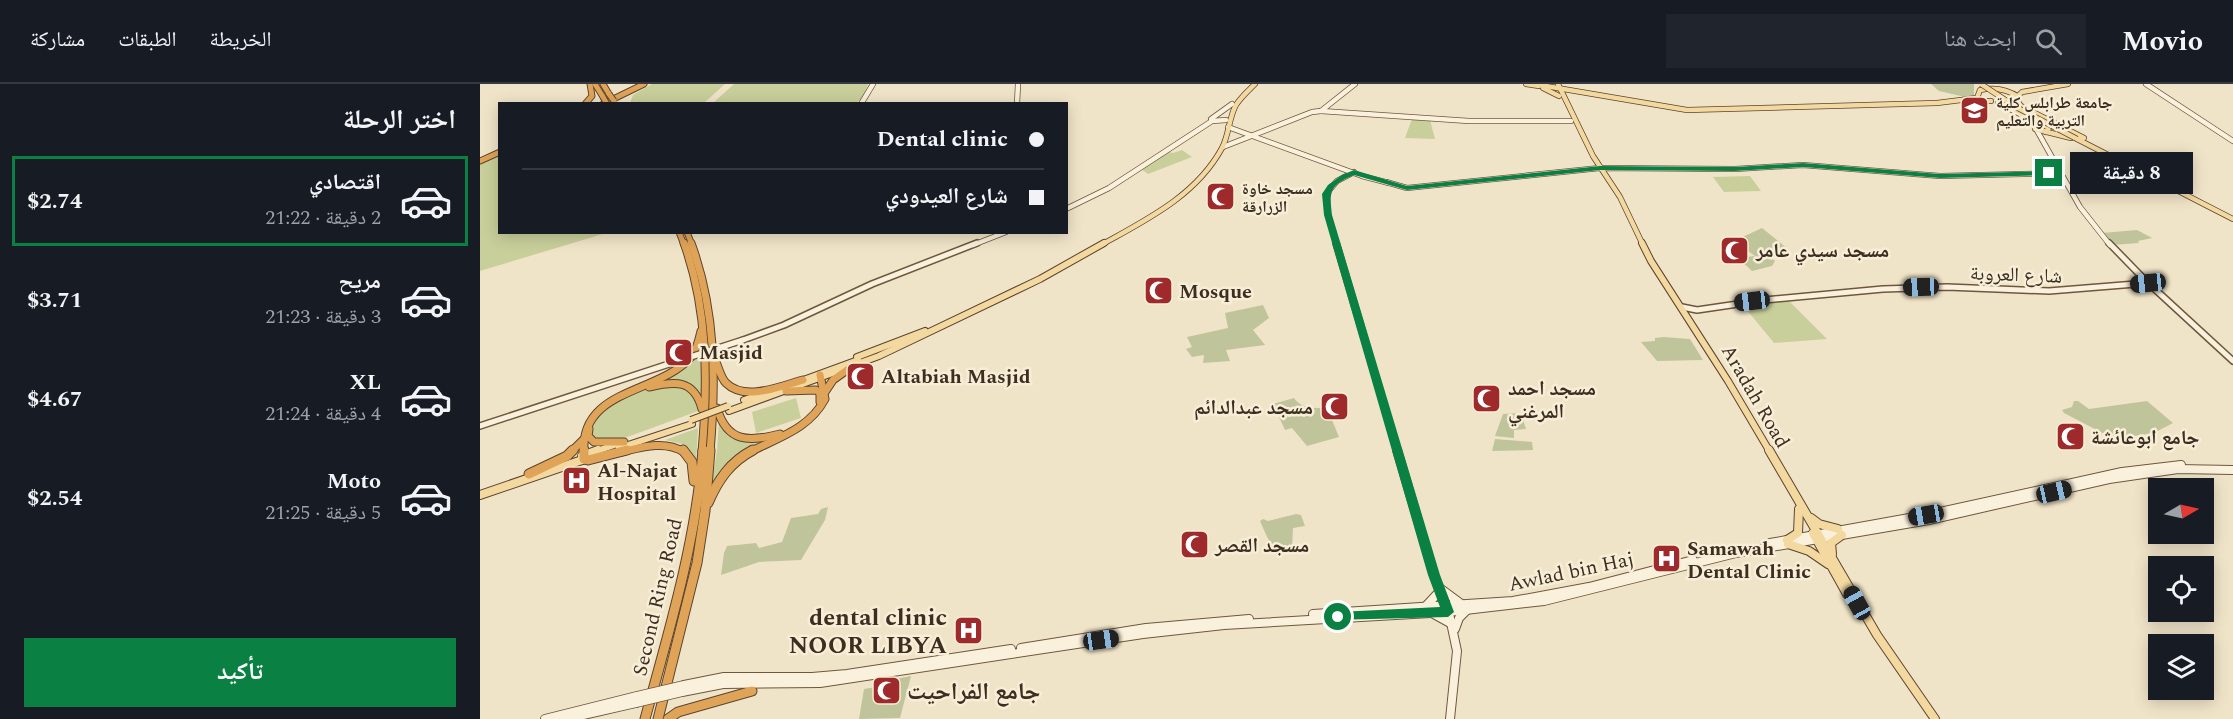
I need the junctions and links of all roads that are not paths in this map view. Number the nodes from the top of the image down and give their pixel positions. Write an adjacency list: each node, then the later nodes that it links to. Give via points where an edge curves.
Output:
1 (590, 84): 23 (highway, via 592,96)
2 (595, 84): 20 (highway)
3 (604, 84): 25 (highway, bridge)
4 (636, 84): 24 (highway)
5 (646, 84): 20 (highway); 26 (highway)
6 (873, 84): 27 (street)
7 (1018, 84): 28 (street)
8 (1253, 84): 21 (main road)
9 (1355, 84): 32 (street)
10 (1526, 84): 14 (main road)
11 (2058, 84): 17 (main road)
12 (2068, 84): 19 (main road, via 2022,92)
13 (2146, 84): 42 (street)
14 (1540, 85): 18 (main road)
15 (1982, 86): 16 (main road); 16 (main road); 22 (main road); 31 (main road, via 1977,98); 41 (main road, bridge)
16 (1998, 88): 17 (main road)
17 (2006, 90): 19 (main road)
18 (1560, 91): 31 (main road, via 1684,112); 34 (main road, Aradah Road); 48 (main road, Aradah Road)
19 (2018, 99): 30 (main road); 47 (main road, via 2021,106)
20 (604, 101)
21 (1235, 101): 33 (main road); 35 (main road); 37 (street)
22 (1991, 101): 29 (main road); 31 (main road)
23 (587, 102)
24 (599, 102)
25 (614, 102)
26 (624, 102)
27 (863, 102)
28 (1017, 102)
29 (1998, 103): 30 (main road); 36 (street, via 2020,114)
30 (2005, 104): 38 (main road, via 2046,126)
31 (1870, 108)
32 (1321, 111): 34 (street, via 1469,121); 39 (street)
33 (1226, 120): 37 (street, via 1215,119); 56 (main road, via 1220,142 1201,174 1176,198)
34 (1571, 121): 48 (main road, Aradah Road)
35 (1228, 127): 39 (street); 43 (main road)
36 (2036, 129): 38 (main road); 40 (street)
37 (1194, 132): 54 (street, via 1115,184)
38 (2046, 132): 40 (main road); 46 (main road, via 2065,135)
39 (1254, 135): 43 (street); 49 (street)
40 (2039, 136): 50 (street)
41 (2078, 139): 46 (main road); 47 (main road)
42 (2233, 141)
43 (1222, 147): 56 (main road, via 1205,173 1181,196)
44 (498, 152): 45 (highway)
45 (482, 159)
46 (2117, 160): 51 (main road); 55 (main road)
47 (2128, 163): 53 (main road)
48 (1598, 168): 49 (street, via 1403,188); 50 (street, via 1735,169 1803,165 1949,176); 62 (main road, Aradah Road, via 1620,197 1651,261); 86 (main road, Aradah Road, via 1646,260)
49 (1354, 172): 93 (street, via 1326,194 1328,215)
50 (2061, 173): 60 (street, via 2087,218)
51 (2132, 178)
52 (2172, 178): 53 (main road, via 2166,179)
53 (2179, 189): 55 (main road)
54 (1068, 207)
55 (2233, 218)
56 (1136, 224): 61 (main road)
57 (681, 234): 65 (highway, Second Ring Road)
58 (688, 234): 68 (highway, Second Ring Road, via 709,305)
59 (1001, 234): 79 (street, bridge, via 743,340)
60 (2148, 283): 63 (street, شارع العروبة, via 2074,290 1947,286 1853,290); 69 (street)
61 (1015, 289): 66 (main road); 70 (main road)
62 (1682, 307): 63 (street); 64 (main road, Aradah Road)
63 (1697, 310): 64 (street)
64 (1688, 317): 86 (main road, Aradah Road)
65 (702, 327): 77 (highway, Second Ring Road, via 707,370); 80 (highway, via 696,350 688,359 605,408 587,426)
66 (925, 331): 67 (main road); 71 (main road)
67 (857, 357)
68 (714, 359): 72 (highway, via 724,381 736,389 759,390); 75 (highway, Second Ring Road)
69 (2233, 361)
70 (847, 370): 71 (main road); 74 (highway)
71 (820, 377): 72 (main road); 73 (main road); 74 (highway)
72 (803, 380): 76 (main road)
73 (786, 391): 75 (highway, via 816,390 821,401 813,415 794,429 750,439 730,435 724,429 718,419); 76 (main road)
74 (825, 392): 88 (highway, via 822,407 804,426 728,468)
75 (715, 394): 88 (highway, Second Ring Road)
76 (729, 408): 78 (main road, bridge)
77 (705, 417): 81 (highway, via 697,392 689,386 652,386 617,401 589,429 588,436 594,442); 87 (highway, Second Ring Road)
78 (691, 422): 81 (main road); 82 (main road)
79 (480, 426)
80 (583, 441): 82 (highway); 84 (highway, via 567,456)
81 (624, 442): 82 (main road)
82 (584, 458): 84 (main road); 85 (main road); 87 (highway, via 652,445 676,448 691,459)
83 (2233, 468): 89 (street, Awlad bin Haj, via 2178,469 2124,476 1929,520)
84 (529, 474): 85 (main road)
85 (480, 493)
86 (1801, 509): 89 (main road, via 1819,524); 90 (main road, Aradah Road); 91 (main road, via 1798,533)
87 (694, 510): 102 (highway, Second Ring Road, via 668,635)
88 (705, 510): 103 (highway, Second Ring Road, via 686,612)
89 (1840, 532): 90 (street, Awlad bin Haj); 92 (main road, via 1831,543)
90 (1821, 537): 91 (street, Awlad bin Haj); 92 (main road, Aradah Road)
91 (1787, 542): 92 (main road); 94 (street, Awlad bin Haj, via 1545,601)
92 (1833, 564): 106 (main road, Aradah Road, via 1877,645); 107 (main road, Aradah Road, via 1876,635)
93 (1440, 589): 94 (street); 95 (street); 96 (street)
94 (1466, 608): 96 (street, Awlad bin Haj); 97 (street)
95 (1427, 609): 96 (street, Awlad bin Haj); 97 (street); 99 (street, Awlad bin Haj, bridge, via 1143,634 820,683 734,683)
96 (1447, 609): 97 (street)
97 (1453, 629): 105 (street, via 1457,663)
98 (752, 691): 104 (highway, via 678,712)
99 (636, 699): 100 (street); 101 (street)
100 (545, 719)
101 (566, 719)
102 (645, 719)
103 (658, 719)
104 (668, 719)
105 (1450, 719)
106 (1929, 719)
107 (1935, 719)

